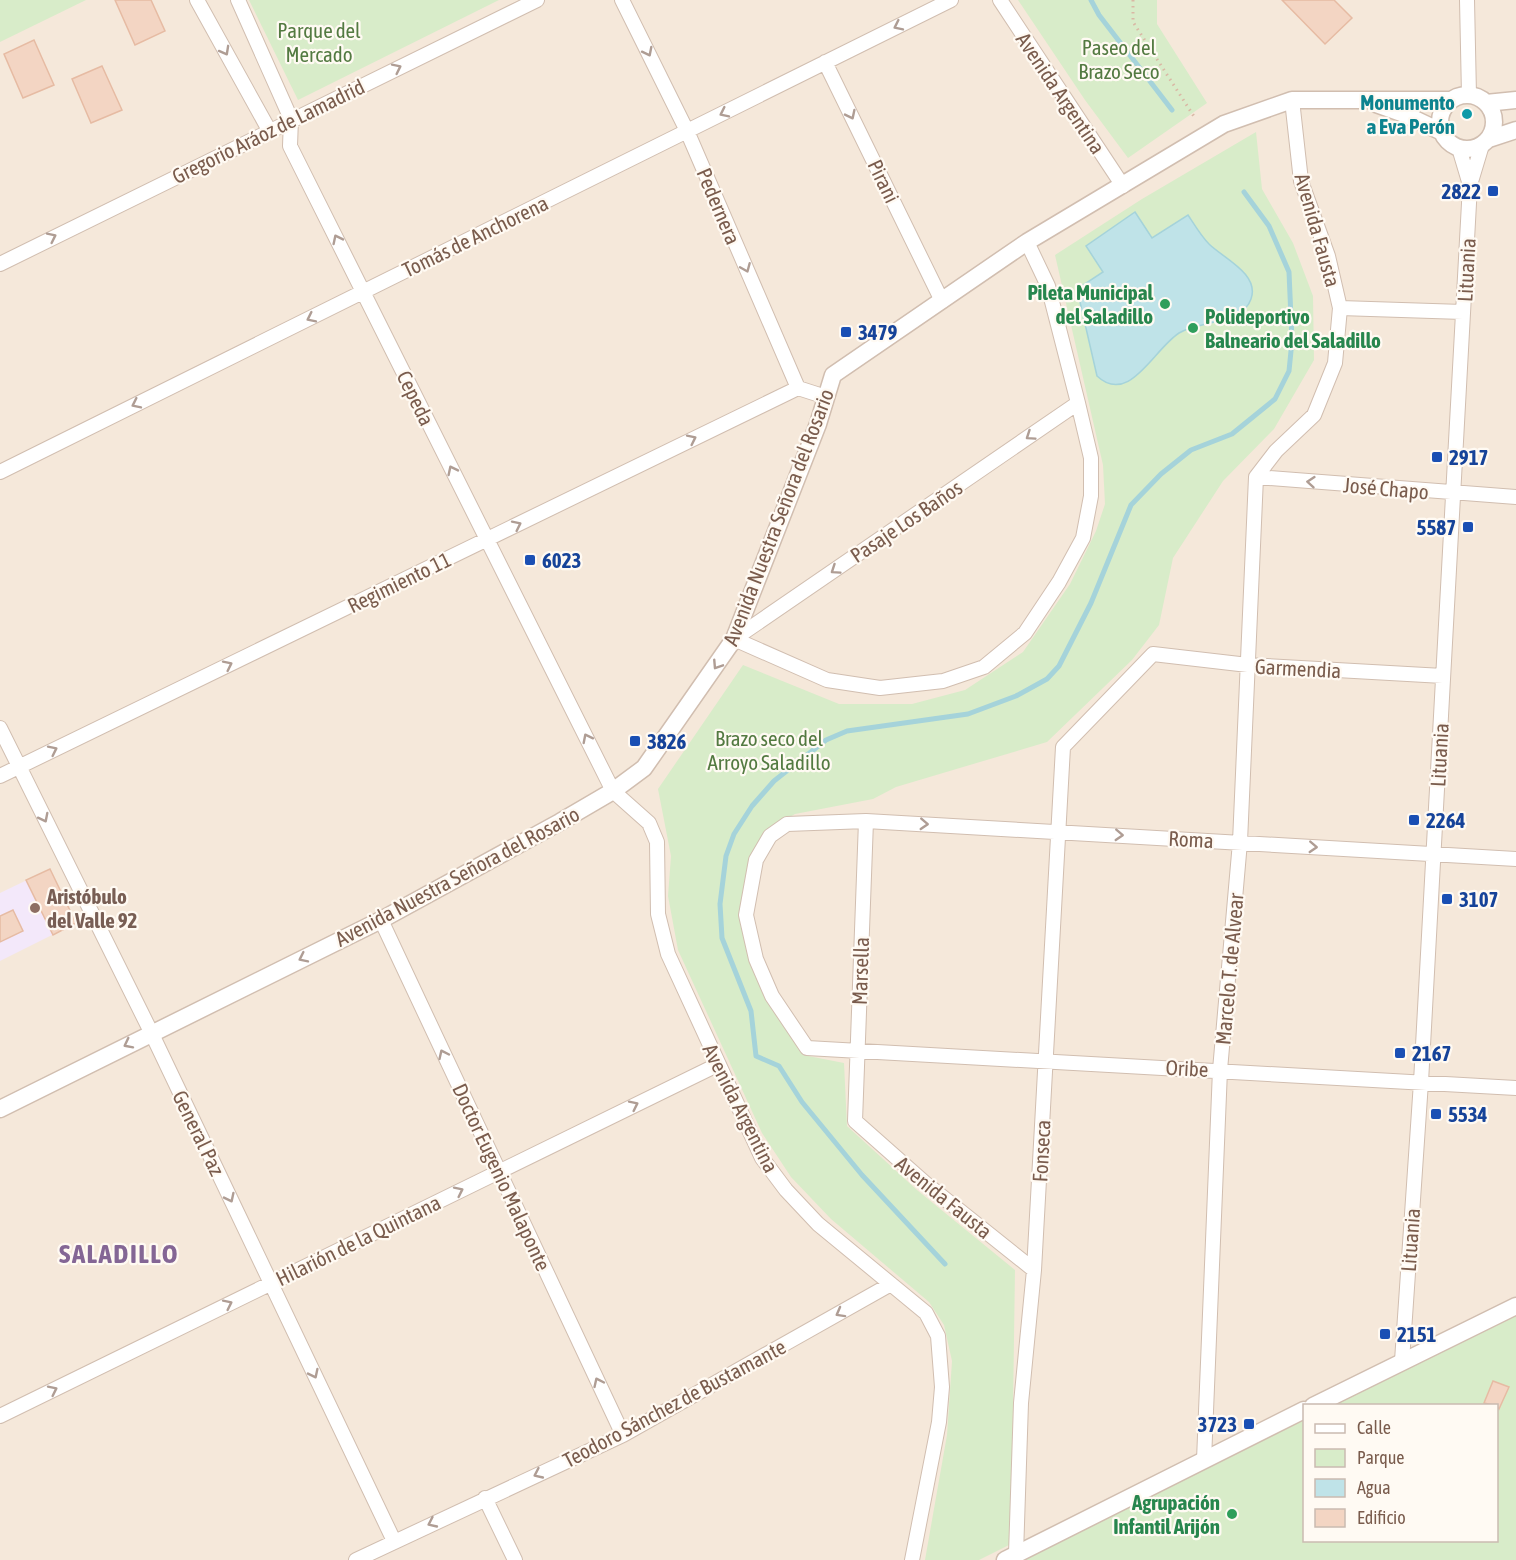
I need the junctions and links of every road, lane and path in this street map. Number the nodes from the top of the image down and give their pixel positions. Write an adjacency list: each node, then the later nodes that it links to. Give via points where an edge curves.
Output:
1 (197, 0): 18 (street, one-way to 18)
2 (238, 0): 17 (street, Cepeda)
3 (537, 0): 17 (street, Gregorio Aráoz de Lamadrid, one-way to 3)
4 (622, 0): 20 (street, Pedernera, one-way to 20)
5 (951, 0): 9 (street, Tomás de Anchorena, one-way to 9)
6 (999, 0): 25 (street, Avenida Argentina)
7 (1133, 0): 16 (path, via 1133,22)
8 (1467, 0): 10 (street)
9 (825, 62): 20 (street, Tomás de Anchorena, one-way to 20); 29 (street, Pirani, one-way to 29)
10 (1469, 95): 12 (street); 15 (street)
11 (1292, 100): 14 (street, Avenida Nuestra Señora del Rosario); 25 (street, Avenida Nuestra Señora del Rosario, via 1224,124); 30 (street, Avenida Fausta, via 1301,181 1328,256)
12 (1451, 100): 14 (street, Avenida Nuestra Señora del Rosario); 21 (street, via 1443,109)
13 (1516, 100): 15 (street)
14 (1367, 101): 21 (street, Avenida Nuestra Señora del Rosario)
15 (1486, 102): 22 (street, via 1495,120)
16 (1195, 118)
17 (291, 119): 18 (street, Gregorio Aráoz de Lamadrid); 28 (street, Cepeda, one-way to 17, via 290,146)
18 (269, 130): 27 (street, Gregorio Aráoz de Lamadrid, one-way to 18)
19 (1516, 130): 22 (street)
20 (687, 131): 28 (street, Tomás de Anchorena); 32 (street, Pedernera, one-way to 32)
21 (1442, 132): 23 (street)
22 (1486, 142): 23 (street, via 1471,149); 24 (street, Lituania)
23 (1459, 148): 24 (street, Lituania)
24 (1470, 185): 31 (street, Lituania)
25 (1123, 186): 26 (street, Avenida Nuestra Señora del Rosario)
26 (1027, 242): 29 (street, Avenida Nuestra Señora del Rosario); 34 (street, via 1048,286)
27 (0, 264)
28 (363, 292): 35 (street, Tomás de Anchorena, one-way to 35); 39 (street, Cepeda, one-way to 28)
29 (942, 301): 33 (street, Avenida Nuestra Señora del Rosario, via 833,375)
30 (1340, 308): 31 (street); 36 (street, Avenida Fausta, via 1335,363 1314,415 1276,451)
31 (1463, 312): 37 (street, Lituania)
32 (798, 388): 33 (street); 39 (street, Regimiento 11, one-way to 32)
33 (826, 397): 40 (street, Avenida Nuestra Señora del Rosario)
34 (1078, 403): 40 (street, Pasaje Los Baños, one-way to 40); 40 (street, via 1091,458 1083,538 1025,633 984,668 943,681 880,688 826,680)
35 (0, 472)
36 (1256, 477): 37 (street, José Chapo, one-way to 36); 41 (street, Marcelo T. de Alvear)
37 (1453, 494): 38 (street, José Chapo); 42 (street, Lituania)
38 (1516, 497)
39 (487, 539): 45 (street, Regimiento 11, one-way to 39); 47 (street, Cepeda, one-way to 39)
40 (734, 639): 47 (street, Avenida Nuestra Señora del Rosario, one-way to 47, via 644,768)
41 (1248, 665): 42 (street, Garmendia); 44 (street, Garmendia, via 1153,654); 50 (street, Marcelo T. de Alvear)
42 (1443, 676): 51 (street, Lituania)
43 (0, 728): 45 (street, General Paz)
44 (1063, 747): 49 (street, Fonseca)
45 (18, 767): 46 (street, Regimiento 11); 54 (street, General Paz, one-way to 54)
46 (0, 776)
47 (613, 791): 53 (street, Avenida Nuestra Señora del Rosario); 57 (street, Avenida Argentina, via 650,823 657,842 658,914 668,954)
48 (866, 820): 49 (street, Roma, one-way to 49); 55 (street, Marsella); 55 (street, via 787,824 770,836 756,860 746,915 756,959 772,996 807,1048)
49 (1059, 832): 50 (street, Roma, one-way to 50); 56 (street, Fonseca)
50 (1240, 842): 51 (street, Roma, one-way to 51); 58 (street, Marcelo T. de Alvear)
51 (1433, 854): 52 (street, Roma); 59 (street, Lituania)
52 (1516, 859)
53 (381, 920): 54 (street, Avenida Nuestra Señora del Rosario, one-way to 54); 63 (street, Doctor Eugenio Malaponte, one-way to 53)
54 (151, 1032): 61 (street, Avenida Nuestra Señora del Rosario, one-way to 61); 65 (street, General Paz, one-way to 65)
55 (858, 1051): 56 (street, Oribe); 62 (street, Marsella)
56 (1046, 1062): 58 (street, Oribe); 64 (street, Fonseca)
57 (717, 1065): 63 (street, Hilarión de la Quintana, one-way to 57); 66 (street, Avenida Argentina, via 762,1158 786,1190 818,1224)
58 (1220, 1070): 59 (street, Oribe); 73 (street, Marcelo T. de Alvear)
59 (1421, 1082): 60 (street, Oribe); 68 (street, Lituania)
60 (1516, 1088)
61 (0, 1109)
62 (855, 1122): 64 (street, Avenida Fausta, via 925,1184)
63 (499, 1172): 65 (street, Hilarión de la Quintana, one-way to 63); 72 (street, Doctor Eugenio Malaponte, one-way to 63)
64 (1034, 1270): 76 (street, Fonseca)
65 (271, 1283): 71 (street, Hilarión de la Quintana, one-way to 65); 75 (street, General Paz, one-way to 75)
66 (891, 1284): 72 (street, Teodoro Sánchez de Bustamante, one-way to 72); 79 (street, Avenida Argentina, via 926,1313 938,1336 942,1359 939,1422)
67 (1516, 1306): 68 (street)
68 (1402, 1361): 69 (street)
69 (1317, 1404)
70 (1303, 1411): 73 (street)
71 (0, 1416)
72 (623, 1435): 74 (street, Teodoro Sánchez de Bustamante, one-way to 74)
73 (1204, 1460): 76 (street)
74 (485, 1498): 75 (street, Teodoro Sánchez de Bustamante, one-way to 75); 78 (street)
75 (394, 1541): 77 (street, Teodoro Sánchez de Bustamante)
76 (1011, 1557)
77 (356, 1560)
78 (515, 1560)
79 (912, 1560)

